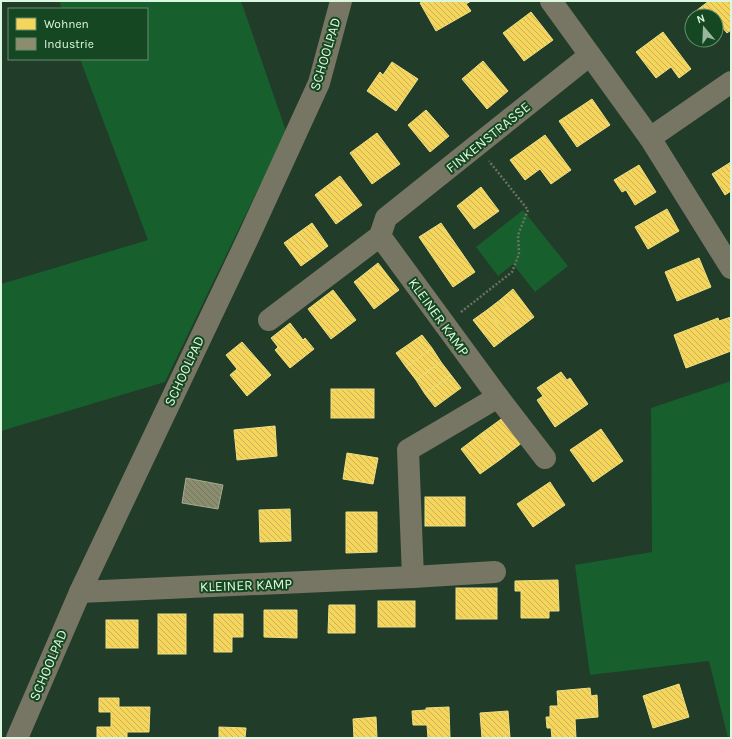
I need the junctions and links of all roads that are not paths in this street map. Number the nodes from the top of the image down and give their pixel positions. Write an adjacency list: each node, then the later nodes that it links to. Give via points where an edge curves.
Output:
1 (341, 1): 13 (street, SCHOOLPAD, via 319,83)
2 (551, 1): 3 (street)
3 (590, 55): 5 (street); 6 (street, FINKENSTRASSE, via 477,146)
4 (731, 82): 5 (street)
5 (650, 138): 7 (street)
6 (383, 227): 8 (street); 9 (street, KLEINER KAMP, via 444,324)
7 (731, 268)
8 (269, 320)
9 (498, 397): 10 (street, KLEINER KAMP); 12 (street, via 408,450)
10 (545, 458)
11 (495, 572): 12 (street, KLEINER KAMP)
12 (413, 577): 13 (street, KLEINER KAMP)
13 (80, 592): 14 (street, SCHOOLPAD)
14 (17, 738)

